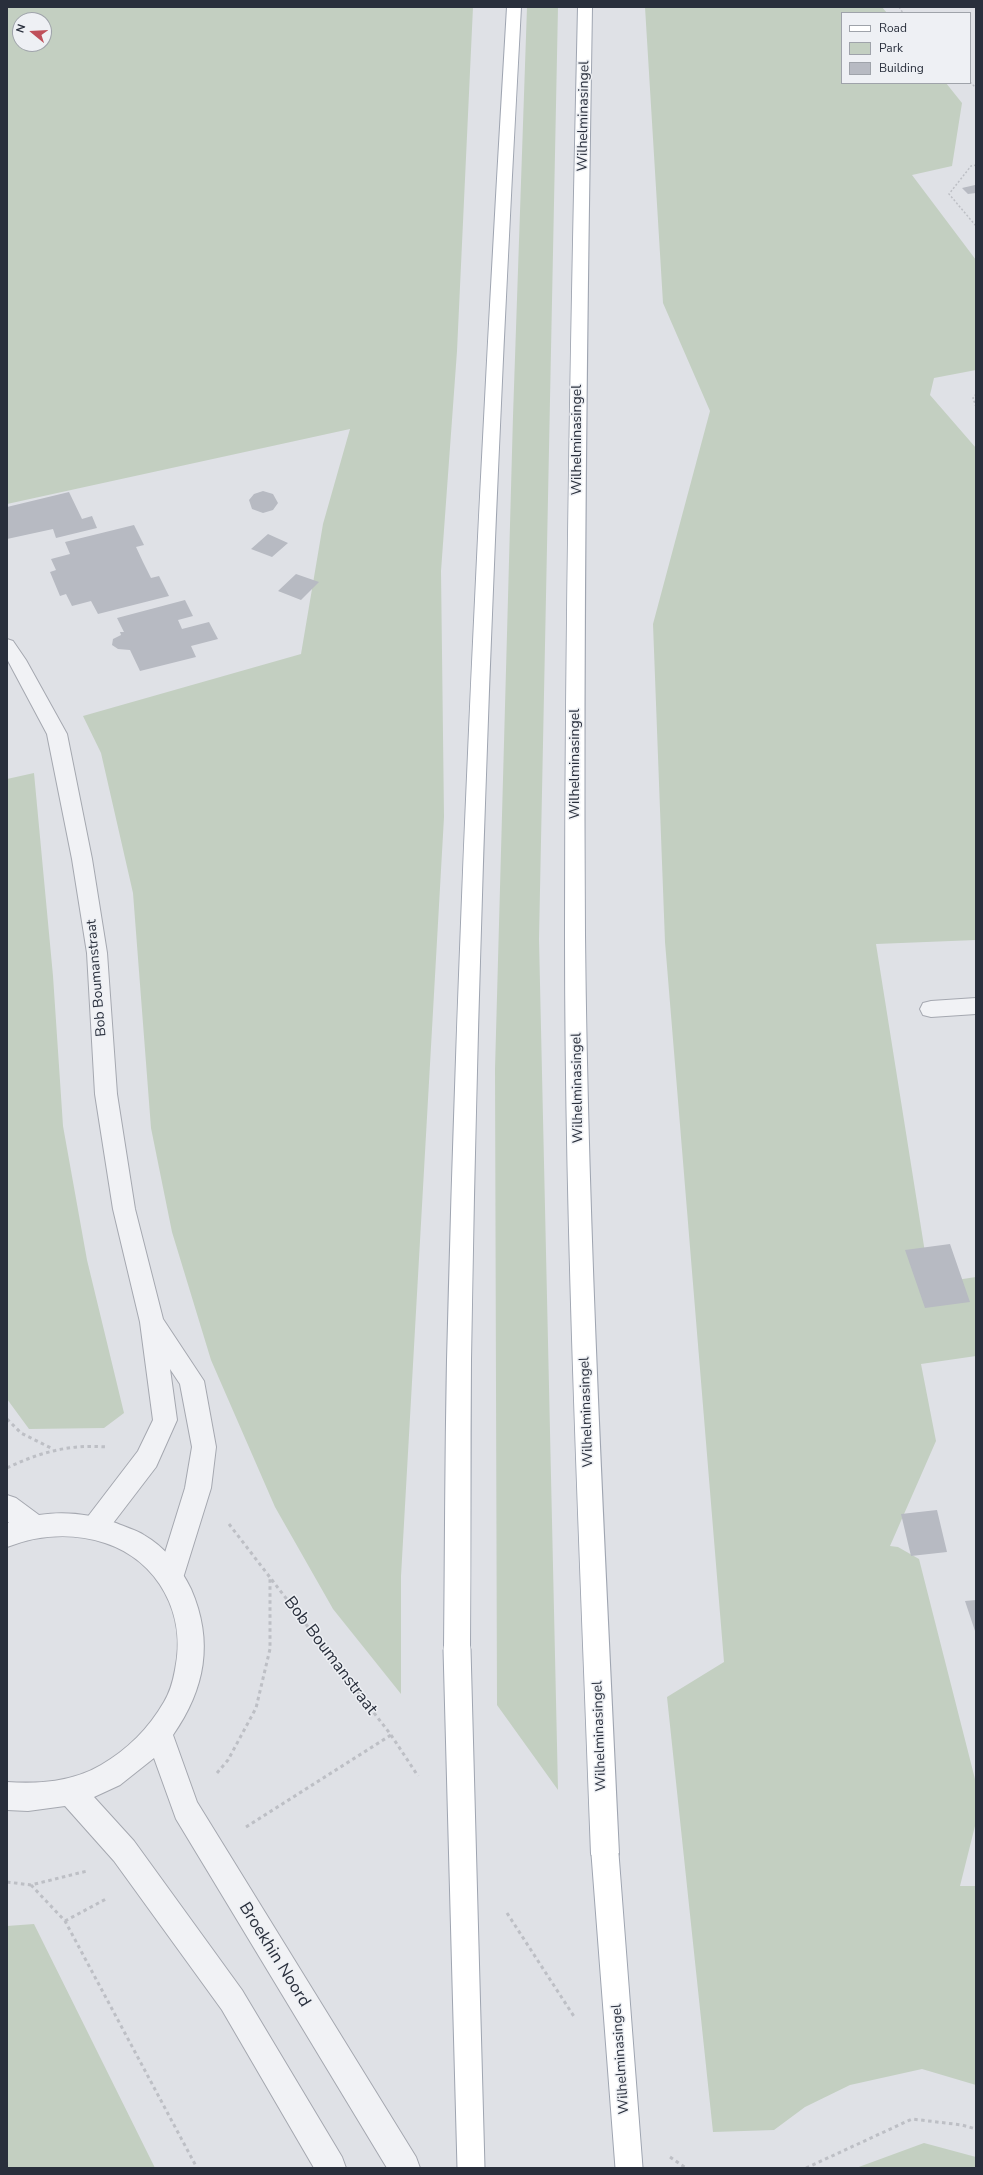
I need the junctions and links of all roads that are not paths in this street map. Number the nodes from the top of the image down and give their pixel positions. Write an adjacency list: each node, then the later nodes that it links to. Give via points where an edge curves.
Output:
1 (514, 7): 17 (main road, bridge, via 473,828 460,1321 457,1649)
2 (586, 7): 18 (main road, Wilhelminasingel, bridge, via 578,369 575,938 582,1286 605,1854)
3 (7, 645): 6 (street, Bob Boumanstraat, via 57,734 82,859 97,953 106,1094 124,1209)
4 (976, 1006): 5 (street)
5 (931, 1009)
6 (152, 1322): 9 (street, Bob Boumanstraat, via 165,1420 147,1459); 11 (street, Bob Boumanstraat, via 192,1381 204,1447 198,1488)
7 (7, 1506): 8 (street)
8 (35, 1527): 9 (street, via 70,1524); 10 (street)
9 (95, 1527): 11 (street, via 137,1544)
10 (7, 1535)
11 (172, 1575): 12 (street, via 183,1597 190,1620 192,1647 188,1675 177,1705)
12 (159, 1733): 13 (street, via 125,1766 99,1781); 16 (street, Broekhin Noord, via 186,1809)
13 (71, 1792): 14 (street, via 30,1798); 15 (street, via 124,1851 232,2000)
14 (7, 1796)
15 (331, 2168)
16 (405, 2168)
17 (471, 2168)
18 (630, 2168)

